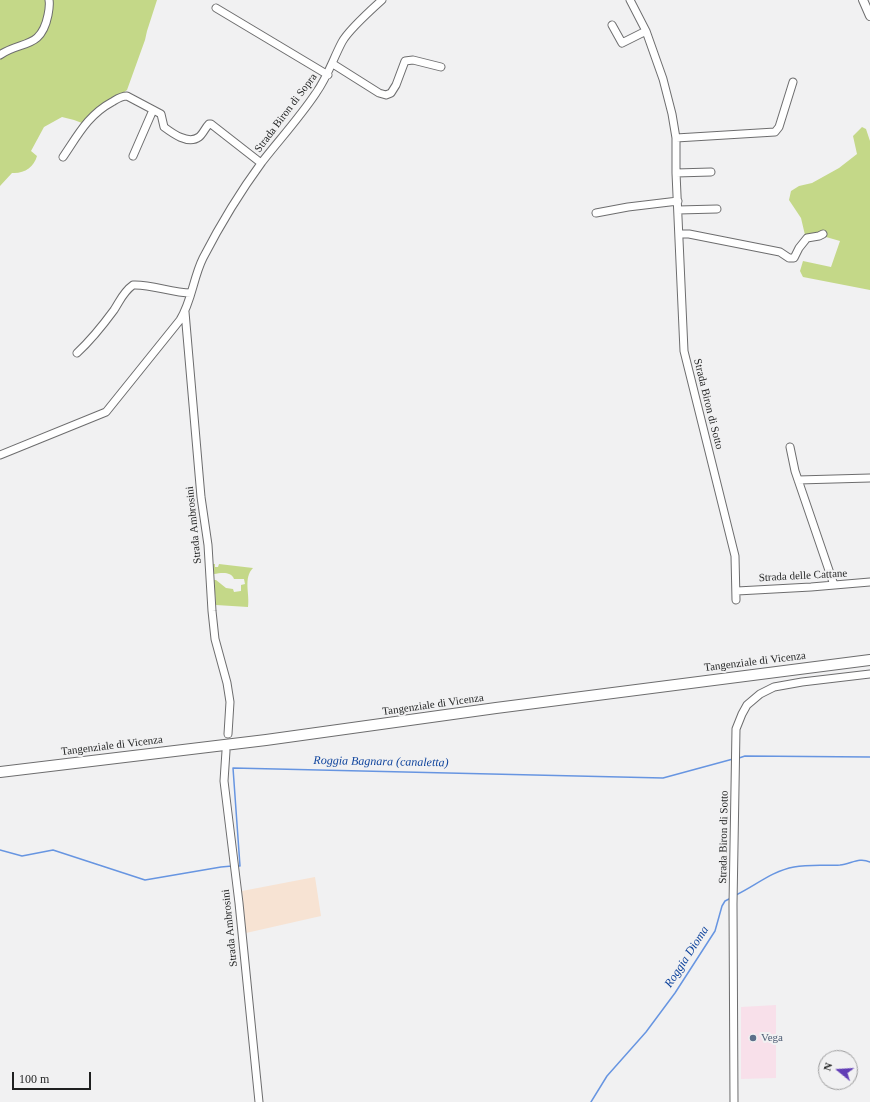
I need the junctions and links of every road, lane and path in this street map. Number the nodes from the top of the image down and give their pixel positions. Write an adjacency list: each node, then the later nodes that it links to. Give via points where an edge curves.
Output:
1 (49, 0): 9 (street, via 47,20 36,39)
2 (382, 0): 10 (street, Strada Biron di Sopra, via 343,40)
3 (630, 0): 8 (street, Strada Biron di Sotto)
4 (863, 0): 6 (main road)
5 (216, 8): 12 (street, Strada Biron di Sopra)
6 (870, 16)
7 (612, 25): 8 (street, via 622,43)
8 (646, 31): 15 (street, Strada Biron di Sotto, via 663,79)
9 (0, 55)
10 (333, 64): 11 (street, via 379,94 386,95 391,93 396,85 405,61 413,60); 12 (street, Strada Biron di Sopra)
11 (441, 67)
12 (328, 75): 18 (street, Strada Biron di Sopra, via 317,93)
13 (792, 82): 15 (street, via 779,127 775,132)
14 (153, 110): 16 (street, Strada Biron di Sopra, via 122,96 90,117); 17 (street); 18 (street, Strada Biron di Sopra, via 161,114 164,127 184,139 199,137 209,124 214,125)
15 (676, 138): 20 (street, Strada Biron di Sotto)
16 (63, 156)
17 (133, 156)
18 (261, 163): 27 (street, Strada Biron di Sopra, via 221,223 194,278)
19 (712, 172): 20 (street)
20 (676, 173): 21 (street, Strada Biron di Sotto)
21 (678, 201): 23 (street, Strada Biron di Sotto); 24 (street)
22 (717, 209): 23 (street)
23 (678, 210): 25 (street, Strada Biron di Sotto)
24 (596, 213)
25 (679, 234): 26 (street, via 780,252 789,258 794,258 798,248 807,238); 36 (street, Strada Biron di Sotto, via 684,351 735,556)
26 (823, 234)
27 (191, 293): 28 (street, Strada Biron di Sopra); 29 (street, via 132,286 87,344)
28 (185, 312): 31 (street, via 106,412); 40 (street, Strada Ambrosini, via 215,639 230,702)
29 (77, 353)
30 (790, 447): 33 (street)
31 (0, 455)
32 (870, 478): 33 (street)
33 (798, 480): 35 (street)
34 (870, 582): 35 (street, Strada delle Cattane)
35 (834, 585): 36 (street, Strada delle Cattane)
36 (736, 590): 37 (street, Strada Biron di Sotto)
37 (736, 600)
38 (870, 660): 42 (highway, Tangenziale di Vicenza, via 258,741)
39 (870, 674): 44 (street, Strada Biron di Sotto, via 774,687 747,705 736,729)
40 (228, 734)
41 (226, 751): 43 (street, Strada Ambrosini, via 224,781)
42 (0, 772)
43 (259, 1102)
44 (734, 1102)

